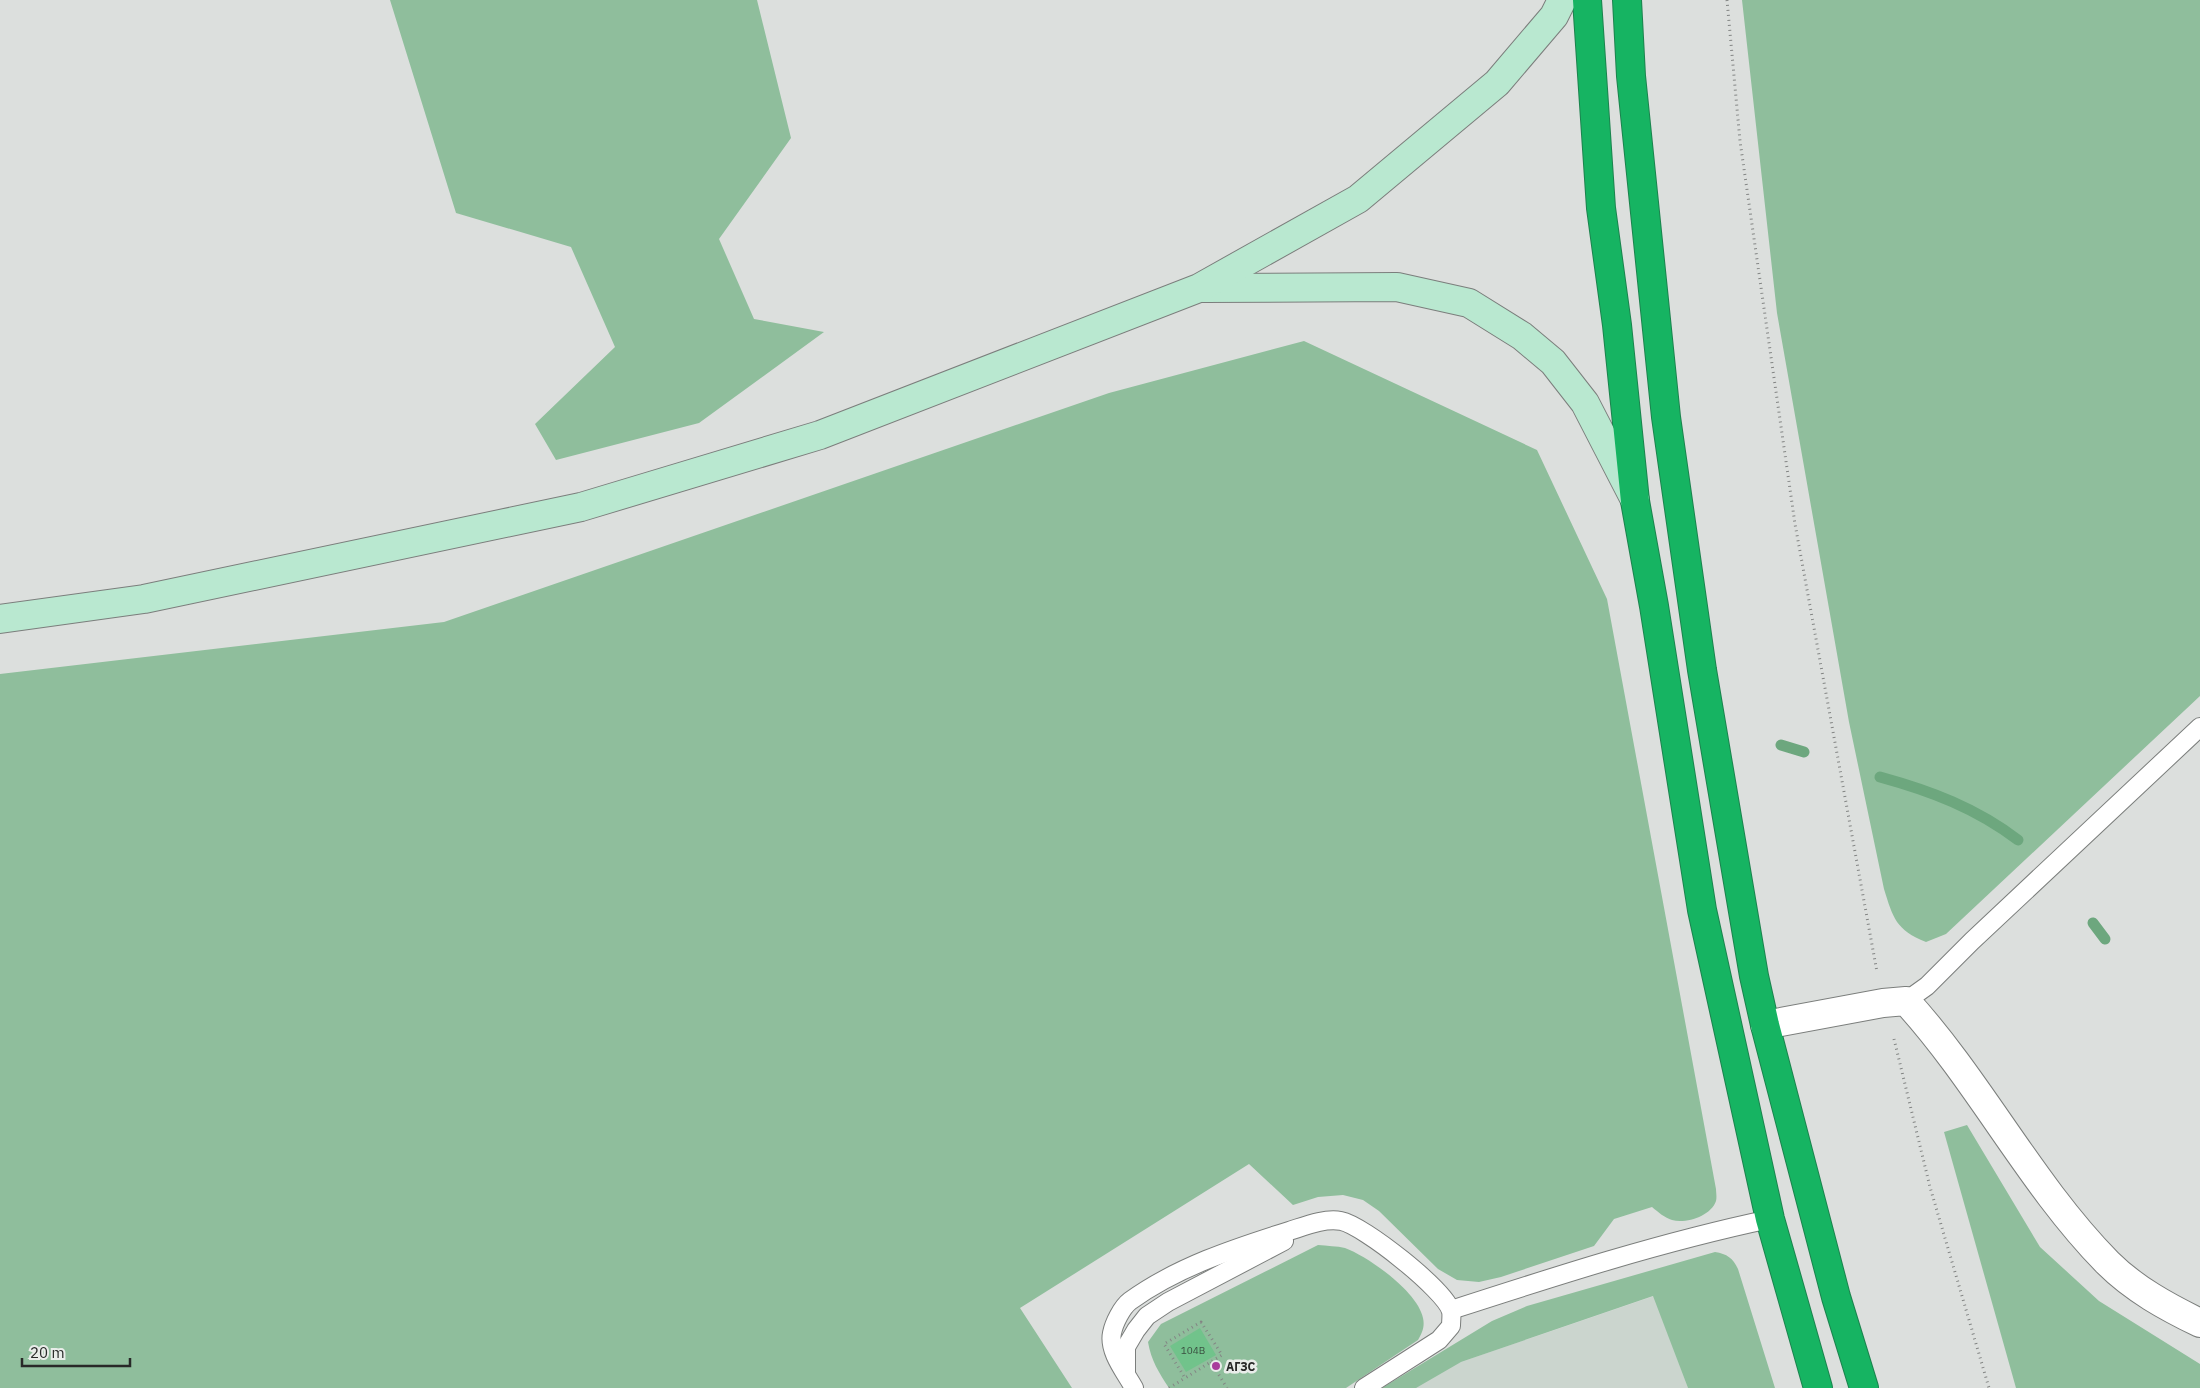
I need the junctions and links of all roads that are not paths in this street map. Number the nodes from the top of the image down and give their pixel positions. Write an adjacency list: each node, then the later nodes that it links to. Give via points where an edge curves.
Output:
1 (1562, 0): 4 (street, via 1554,16 1497,83 1358,199)
2 (1587, 0): 5 (highway, via 1601,208)
3 (1627, 0): 9 (highway, via 1631,76 1666,417 1702,670)
4 (1199, 288): 5 (street, via 1396,287 1469,303 1522,336 1553,362 1585,403); 6 (street, via 820,435 581,507 144,599)
5 (1635, 501): 10 (highway, via 1702,910)
6 (0, 619)
7 (2200, 727): 8 (lane, via 1928,986)
8 (1894, 1002): 9 (street); 12 (street, via 1934,1032 2045,1185 2109,1264 2148,1295)
9 (1765, 1025): 16 (highway, via 1836,1297)
10 (1770, 1219): 11 (lane, via 1616,1257); 15 (highway)
11 (1451, 1310): 13 (lane, via 1398,1256 1357,1226 1341,1220 1322,1221 1250,1243 1178,1272 1129,1302 1111,1335 1115,1356); 14 (lane, via 1452,1326 1439,1340)
12 (2200, 1323)
13 (1130, 1381)
14 (1364, 1388)
15 (1818, 1388)
16 (1864, 1388)

